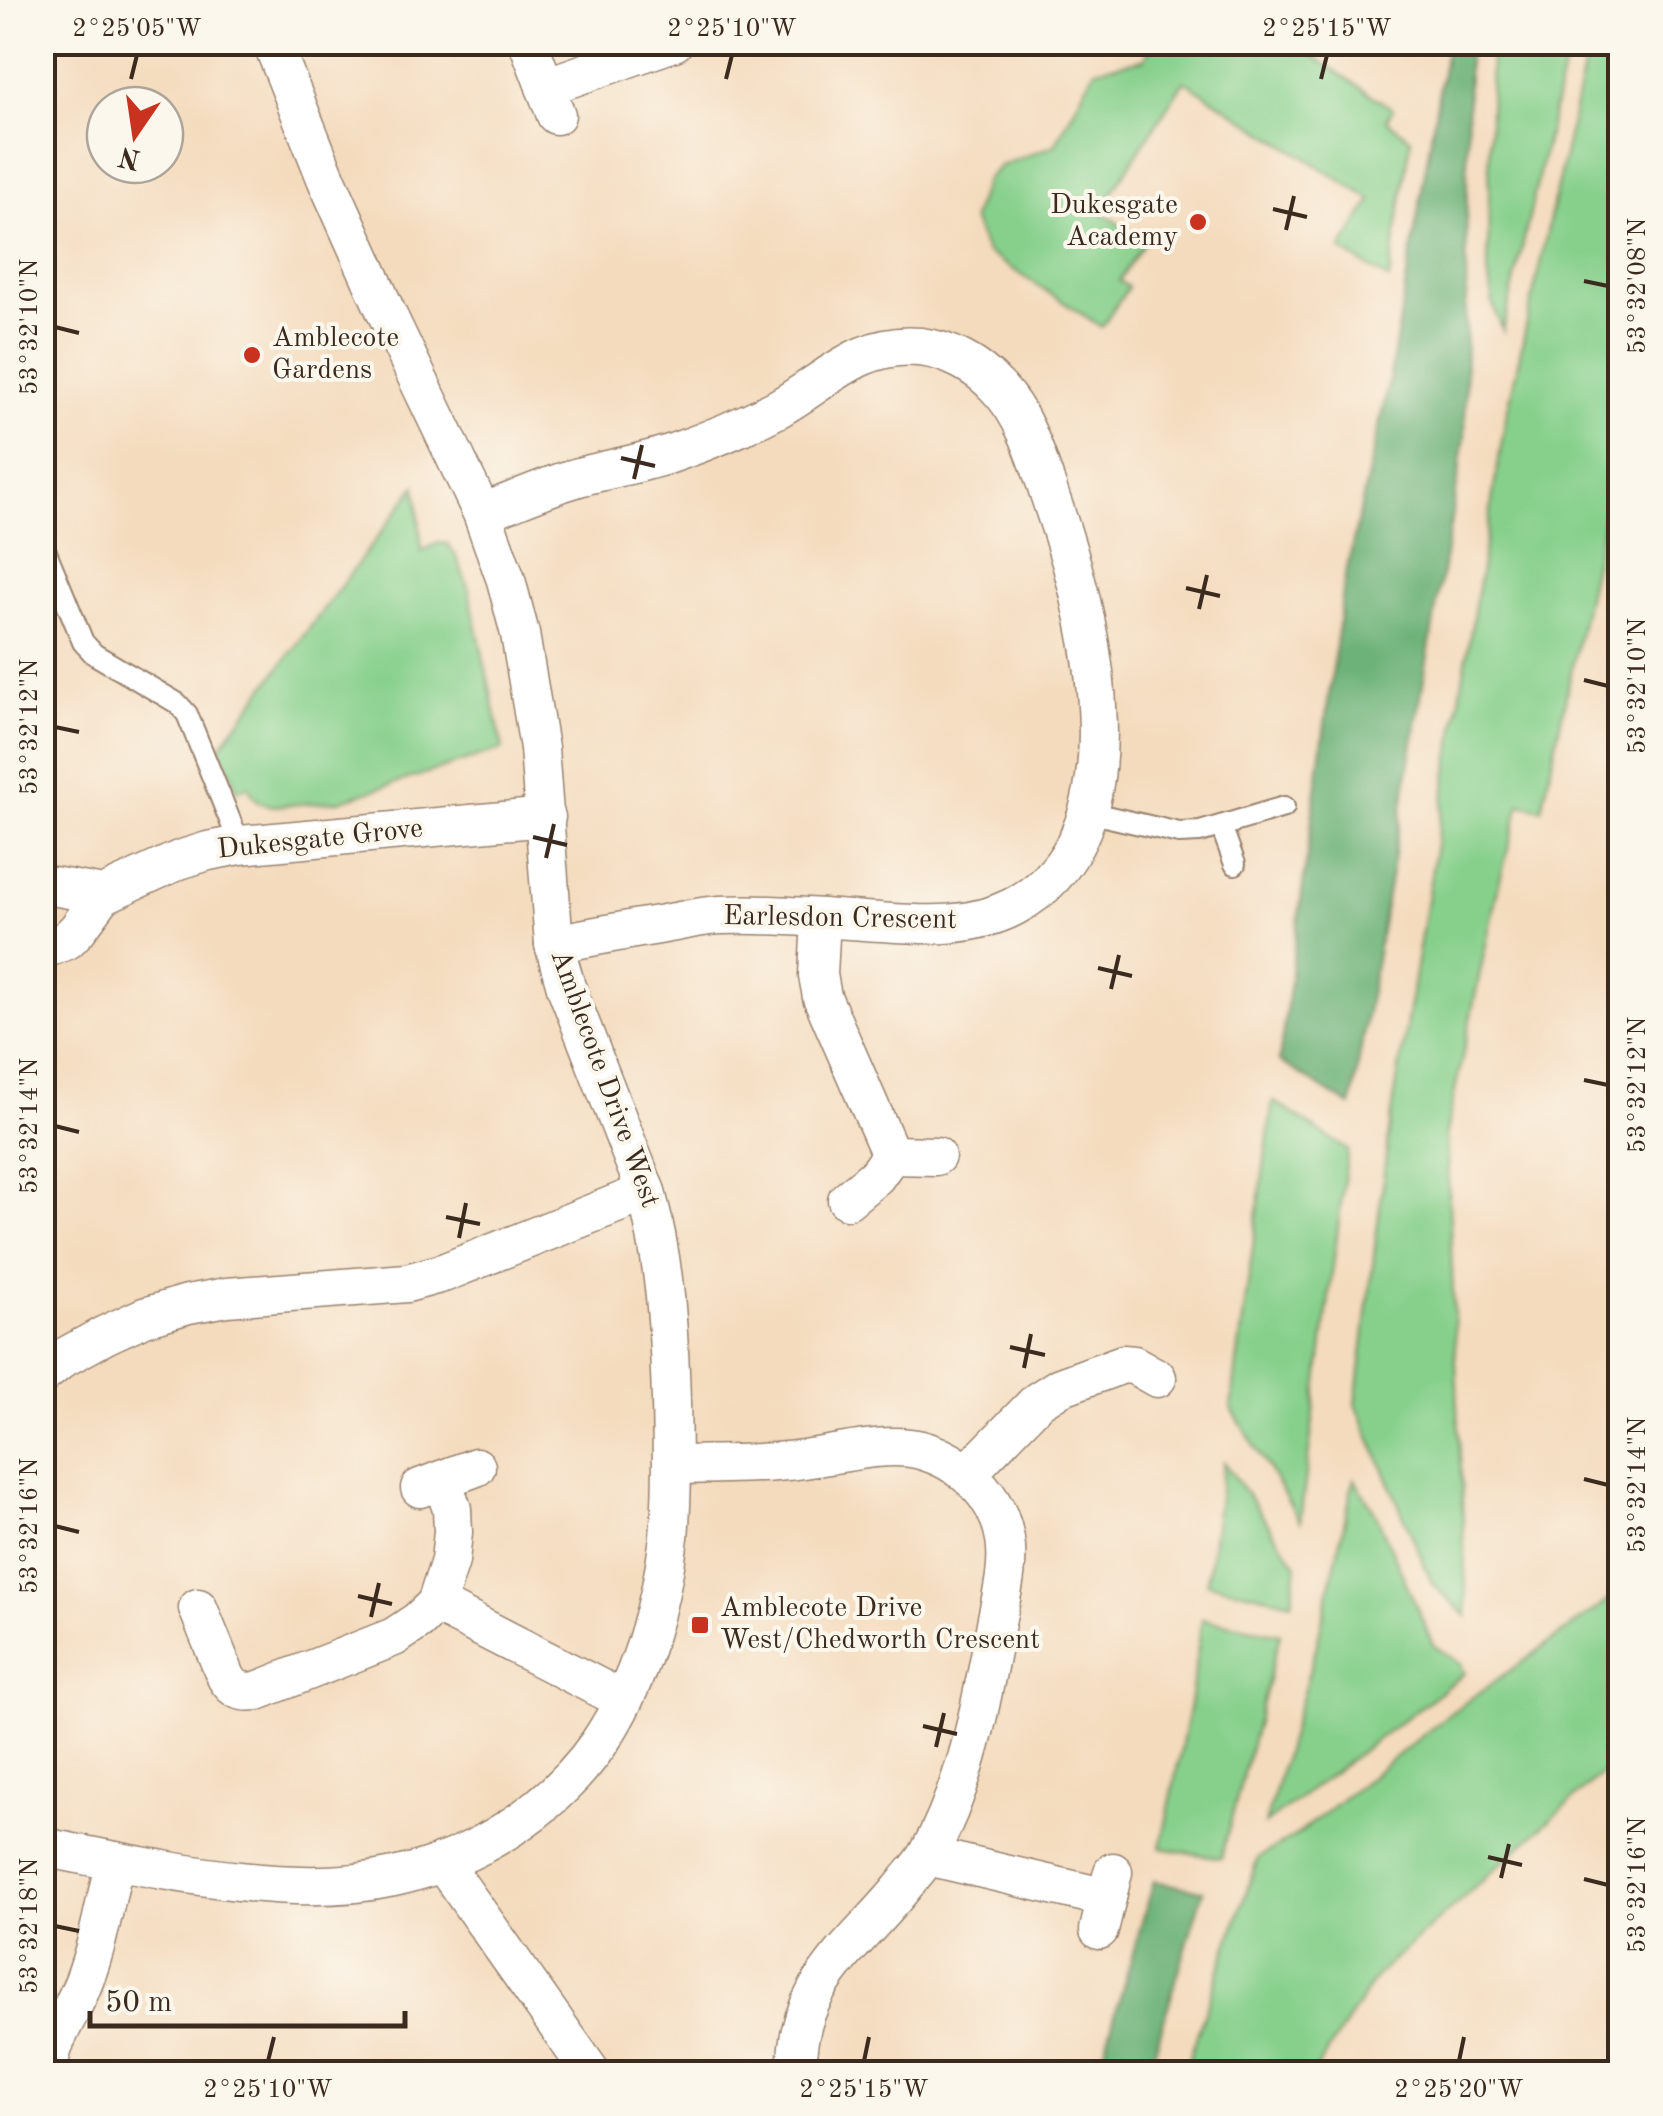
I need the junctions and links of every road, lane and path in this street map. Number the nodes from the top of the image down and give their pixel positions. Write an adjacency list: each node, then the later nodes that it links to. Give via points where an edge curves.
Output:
1 (272, 42): 4 (street, Amblecote Drive West, via 326,178)
2 (528, 42): 3 (street, via 551,101)
3 (674, 42)
4 (482, 513): 7 (street, Earlesdon Crescent, via 718,435 776,409 864,354 893,346 956,357 999,388 1017,415 1072,559 1096,681 1098,756); 8 (street, Amblecote Drive West, via 520,634)
5 (42, 542): 10 (lane, via 83,642 187,714)
6 (1284, 806): 9 (lane)
7 (1088, 812): 9 (lane, via 1179,833); 14 (street, Earlesdon Crescent, via 1073,852 1049,882 982,920 938,925)
8 (546, 817): 10 (street, Dukesgate Grove); 15 (street, Amblecote Drive West)
9 (1222, 826): 11 (lane)
10 (240, 845): 13 (street, Dukesgate Grove, via 179,860)
11 (1236, 864)
12 (42, 887): 13 (street)
13 (104, 895): 16 (street, Dukesgate Grove, via 66,940)
14 (821, 918): 15 (street, Earlesdon Crescent, via 715,916); 17 (street, via 822,997)
15 (554, 944): 19 (street, Amblecote Drive West)
16 (42, 950)
17 (891, 1154): 18 (street); 20 (street)
18 (936, 1156)
19 (646, 1192): 21 (street, via 407,1283 227,1297 144,1317); 23 (street, Amblecote Drive West, via 662,1262)
20 (847, 1200)
21 (42, 1375)
22 (1157, 1378): 24 (street, via 1123,1364 1060,1387)
23 (673, 1465): 24 (street, via 787,1462 892,1446 943,1457); 28 (street, Amblecote Drive West, via 657,1602)
24 (967, 1474): 30 (street, via 997,1512 1006,1572 970,1752)
25 (446, 1478): 26 (street, via 453,1532)
26 (436, 1604): 27 (street, via 394,1637 227,1703 226,1677); 28 (street)
27 (198, 1608)
28 (623, 1700): 32 (street, Amblecote Drive West, via 598,1744 529,1816)
29 (42, 1848): 31 (street, Amblecote Drive West)
30 (928, 1856): 33 (street); 36 (street, via 825,1974 801,2032)
31 (115, 1861): 32 (street, Amblecote Drive West, via 284,1885 394,1877); 34 (street, via 92,1960 57,2032)
32 (442, 1862): 35 (street)
33 (1106, 1900)
34 (46, 2074)
35 (592, 2074)
36 (797, 2074)

